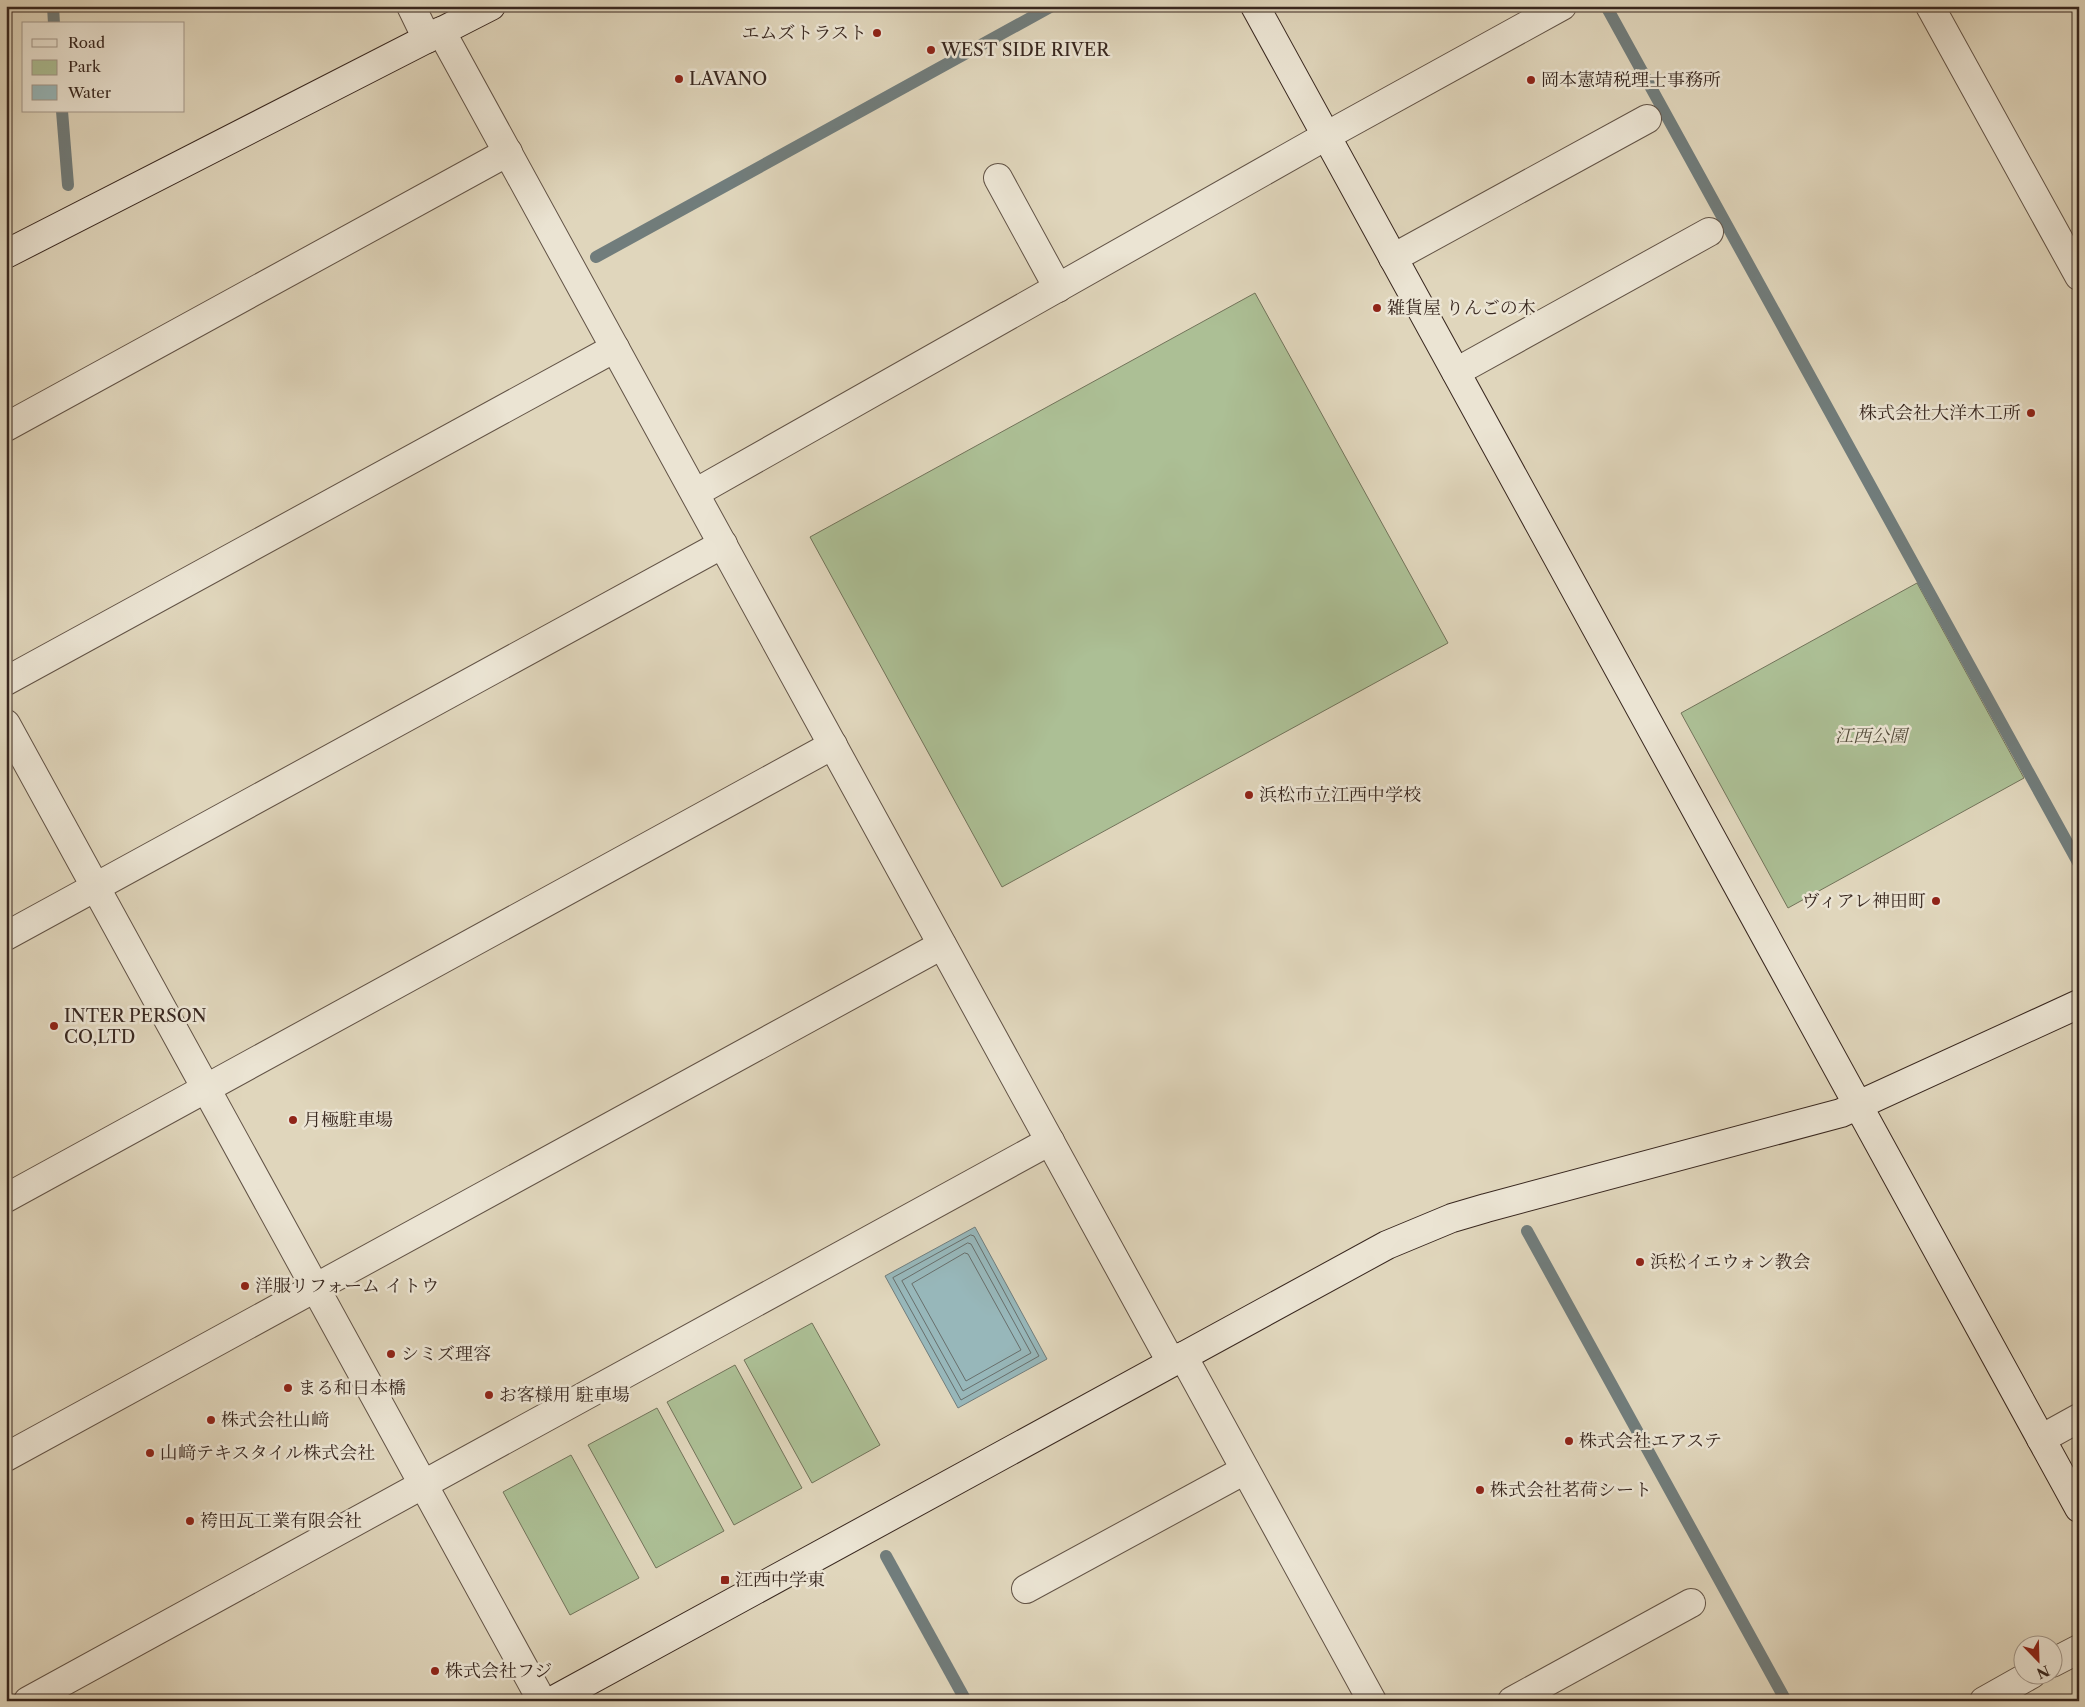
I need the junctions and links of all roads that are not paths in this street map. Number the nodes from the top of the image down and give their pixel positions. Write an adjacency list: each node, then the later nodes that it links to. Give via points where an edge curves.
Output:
1 (411, 6): 6 (street)
2 (491, 6): 6 (street)
3 (1255, 6): 8 (street)
4 (1562, 6): 8 (street)
5 (1930, 6): 14 (street)
6 (434, 35): 9 (street); 12 (street)
7 (1647, 118): 13 (street)
8 (1326, 136): 13 (street); 15 (street)
9 (508, 152): 16 (street); 18 (street)
10 (998, 178): 15 (street)
11 (1709, 232): 17 (street)
12 (6, 254)
13 (1393, 258): 17 (street)
14 (2079, 276)
15 (1058, 288): 19 (street)
16 (615, 348): 19 (street); 21 (street)
17 (1456, 372): 29 (street)
18 (6, 426)
19 (695, 493): 20 (street)
20 (715, 548): 23 (street); 24 (street)
21 (6, 681)
22 (6, 724): 24 (street)
23 (827, 748): 26 (street); 28 (street)
24 (96, 888): 25 (street); 28 (street)
25 (6, 936)
26 (938, 947): 30 (street); 32 (street)
27 (2079, 1004): 29 (street)
28 (206, 1089): 31 (street); 32 (street)
29 (1858, 1105): 33 (street, via 1841,1113 1452,1218 1379,1249); 35 (street)
30 (1050, 1141): 33 (street); 38 (street)
31 (6, 1198)
32 (316, 1288): 36 (street); 38 (street)
33 (1177, 1359): 37 (street); 46 (street)
34 (2079, 1418): 35 (street)
35 (2041, 1439): 39 (street)
36 (6, 1457)
37 (1245, 1470): 40 (street); 47 (street)
38 (423, 1484): 45 (street); 46 (street)
39 (2079, 1508)
40 (1026, 1589)
41 (1691, 1603): 48 (street)
42 (2079, 1649): 43 (street)
43 (2062, 1658)
44 (2014, 1684): 49 (street)
45 (28, 1701)
46 (544, 1701)
47 (1372, 1701)
48 (1512, 1701)
49 (1984, 1701)

